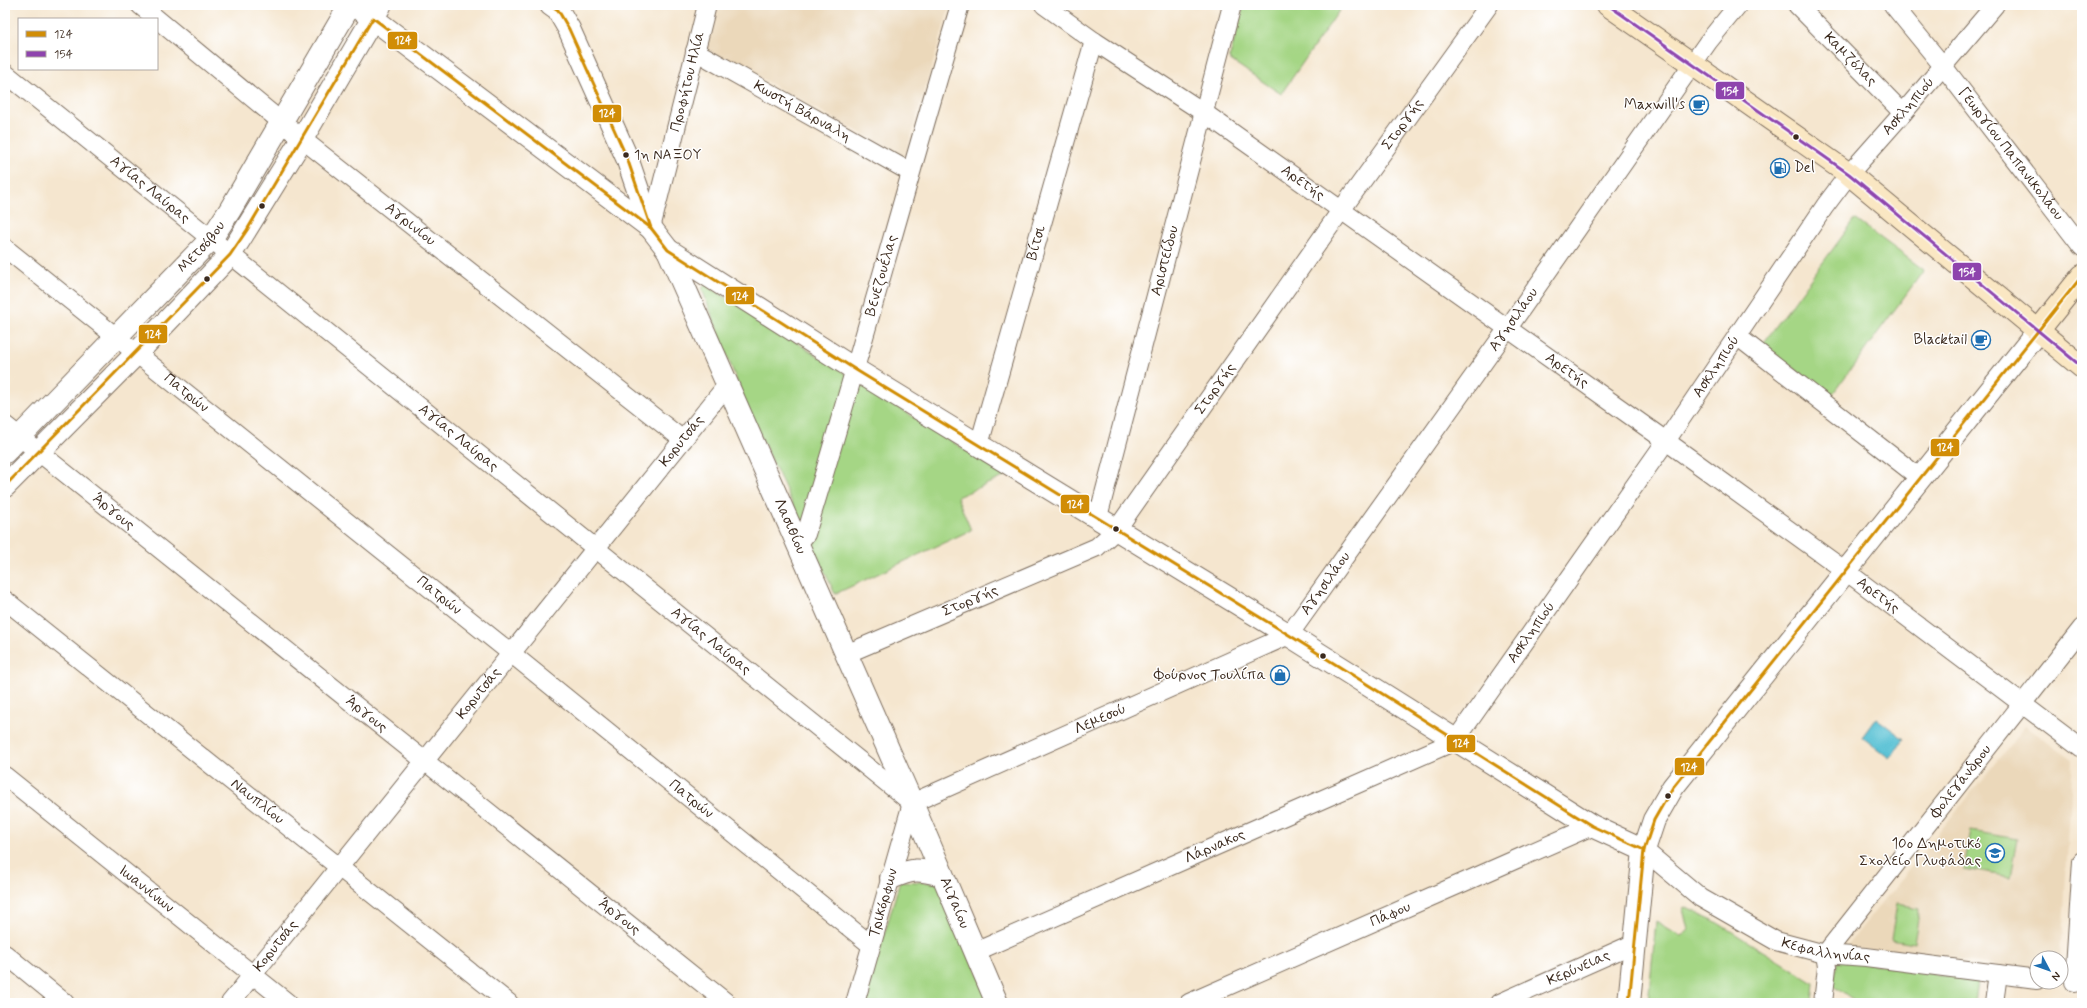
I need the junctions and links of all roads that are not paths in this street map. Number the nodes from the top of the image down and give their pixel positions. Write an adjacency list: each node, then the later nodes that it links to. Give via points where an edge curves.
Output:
1 (140, 5): 16 (street, Αγρινίου)
2 (350, 5): 25 (street, Μετσόβου)
3 (355, 5): 15 (street)
4 (551, 5): 30 (street, via 558,10 569,29 627,158)
5 (707, 5): 19 (street, Προφήτου Ηλία)
6 (960, 5): 27 (street, Βενεζουέλας)
7 (1044, 5): 18 (street, Αρετής)
8 (1232, 5): 23 (street, Αριστείδου)
9 (1489, 5): 29 (street, Στοργής)
10 (1608, 5): 20 (main road)
11 (1738, 5): 20 (street, Αγησιλάου)
12 (1797, 5): 24 (street, Καμζόλας)
13 (1893, 5): 21 (street, Γεωργίου Παπανικολάου)
14 (1995, 5): 21 (street, Ασκληπιού)
15 (377, 11): 26 (street, Μετσόβου); 30 (street)
16 (156, 18)
17 (158, 20): 25 (street, Αγρινίου)
18 (1094, 41): 23 (street, Αρετής); 48 (street, Βίτσι)
19 (696, 50): 27 (street, Κωστή Βάρναλη); 30 (street, Προφήτου Ηλία)
20 (1693, 64): 28 (main road); 37 (street, Αγησιλάου)
21 (1943, 66): 24 (street, Ασκληπιού); 32 (street, Γεωργίου Παπανικολάου)
22 (5, 73): 31 (street, Αγίας Λαύρας)
23 (1203, 112): 29 (street, Αρετής); 52 (street, Αριστείδου)
24 (1903, 113): 28 (street, Ασκληπιού)
25 (282, 122): 26 (street, Αγρινίου); 31 (street, Μετσόβου)
26 (302, 139): 35 (street, Μετσόβου); 46 (street, Αγρινίου)
27 (910, 172): 43 (street, Βενεζουέλας)
28 (1849, 174): 38 (main road); 39 (street, Ασκληπιού)
29 (1342, 209): 37 (street, Αρετής); 53 (street, Στοργής)
30 (651, 228): 34 (street)
31 (210, 239): 35 (street, Αγίας Λαύρας); 40 (street, Μετσόβου)
32 (2082, 247)
33 (5, 248): 40 (street, Πατρών)
34 (668, 250): 43 (street); 44 (street, Λασιθίου)
35 (230, 255): 41 (street, Μετσόβου); 55 (street, Αγίας Λαύρας)
36 (2082, 276): 38 (main road)
37 (1508, 328): 47 (street, Αρετής); 59 (street, Αγησιλάου)
38 (2038, 331): 42 (main road); 50 (street)
39 (1737, 336): 47 (street, Ασκληπιού); 50 (street)
40 (116, 337): 41 (street, Πατρών); 45 (street, Μετσόβου)
41 (136, 354): 49 (street, Μετσόβου); 60 (street, Πατρών)
42 (2082, 367)
43 (856, 370): 48 (street); 54 (street, Βενεζουέλας, via 806,534)
44 (727, 385): 46 (street, Κορυτσάς); 54 (street, Λασιθίου)
45 (10, 438): 49 (street, Άργους)
46 (683, 440): 55 (street, Κορυτσάς)
47 (1666, 441): 56 (street, Αρετής); 63 (street, Ασκληπιού)
48 (979, 446): 52 (street)
49 (38, 452): 51 (street, Μετσόβου); 65 (street, Άργους)
50 (1920, 478): 56 (street)
51 (5, 486)
52 (1098, 517): 53 (street)
53 (1117, 529): 59 (street); 61 (street, Στοργής, via 1097,547)
54 (798, 544): 61 (street, Λασιθίου)
55 (597, 548): 60 (street, Κορυτσάς); 67 (street, Αγίας Λαύρας)
56 (1847, 572): 62 (street, Αρετής); 69 (street, via 1673,787 1654,820)
57 (5, 600): 71 (street, Ναυπλίου)
58 (2082, 628): 62 (street, Φολεγάνδρου)
59 (1289, 635): 63 (street); 67 (street, Λεμεσού)
60 (512, 654): 65 (street, Κορυτσάς); 75 (street, Πατρών)
61 (846, 654): 67 (street, Λασιθίου)
62 (2023, 702): 64 (street, Αρετής); 78 (street, Φολεγάνδρου)
63 (1455, 741): 68 (street); 76 (street, Λάρνακος)
64 (2082, 749)
65 (425, 763): 71 (street, Κορυτσάς); 87 (street, Άργους)
66 (5, 776): 80 (street, Ιωαννίνων)
67 (912, 803): 72 (street, Αιγαίου); 73 (street, Τρικόρφων)
68 (1592, 826): 69 (street); 90 (street, Πάφου)
69 (1644, 850): 74 (street); 78 (street, Κεφαλληνίας, via 1701,898 1743,923 1776,941)
70 (2082, 861): 82 (street)
71 (341, 867): 80 (street, Κορυτσάς); 86 (street, Ναυπλίου)
72 (942, 875): 73 (street, via 919,869 906,871); 76 (street, Αιγαίου)
73 (891, 878): 75 (street, Τρικόρφων)
74 (1635, 943): 91 (street, Κερύνειας); 92 (street)
75 (871, 945): 88 (street, Τρικόρφων)
76 (975, 952): 89 (street, Αιγαίου)
77 (5, 954): 83 (street)
78 (1825, 954): 79 (street, Κεφαλληνίας, via 1866,956); 93 (street, via 1827,967)
79 (1998, 974): 81 (street, Κεφαλληνίας); 94 (street)
80 (254, 976): 84 (street, Κορυτσάς); 85 (street, Ιωαννίνων)
81 (2029, 978)
82 (2072, 982)
83 (59, 1001)
84 (230, 1003)
85 (288, 1003)
86 (509, 1003)
87 (727, 1003)
88 (855, 1003)
89 (996, 1003)
90 (1189, 1003)
91 (1500, 1003)
92 (1630, 1003)
93 (1823, 1003)
94 (1994, 1003)

